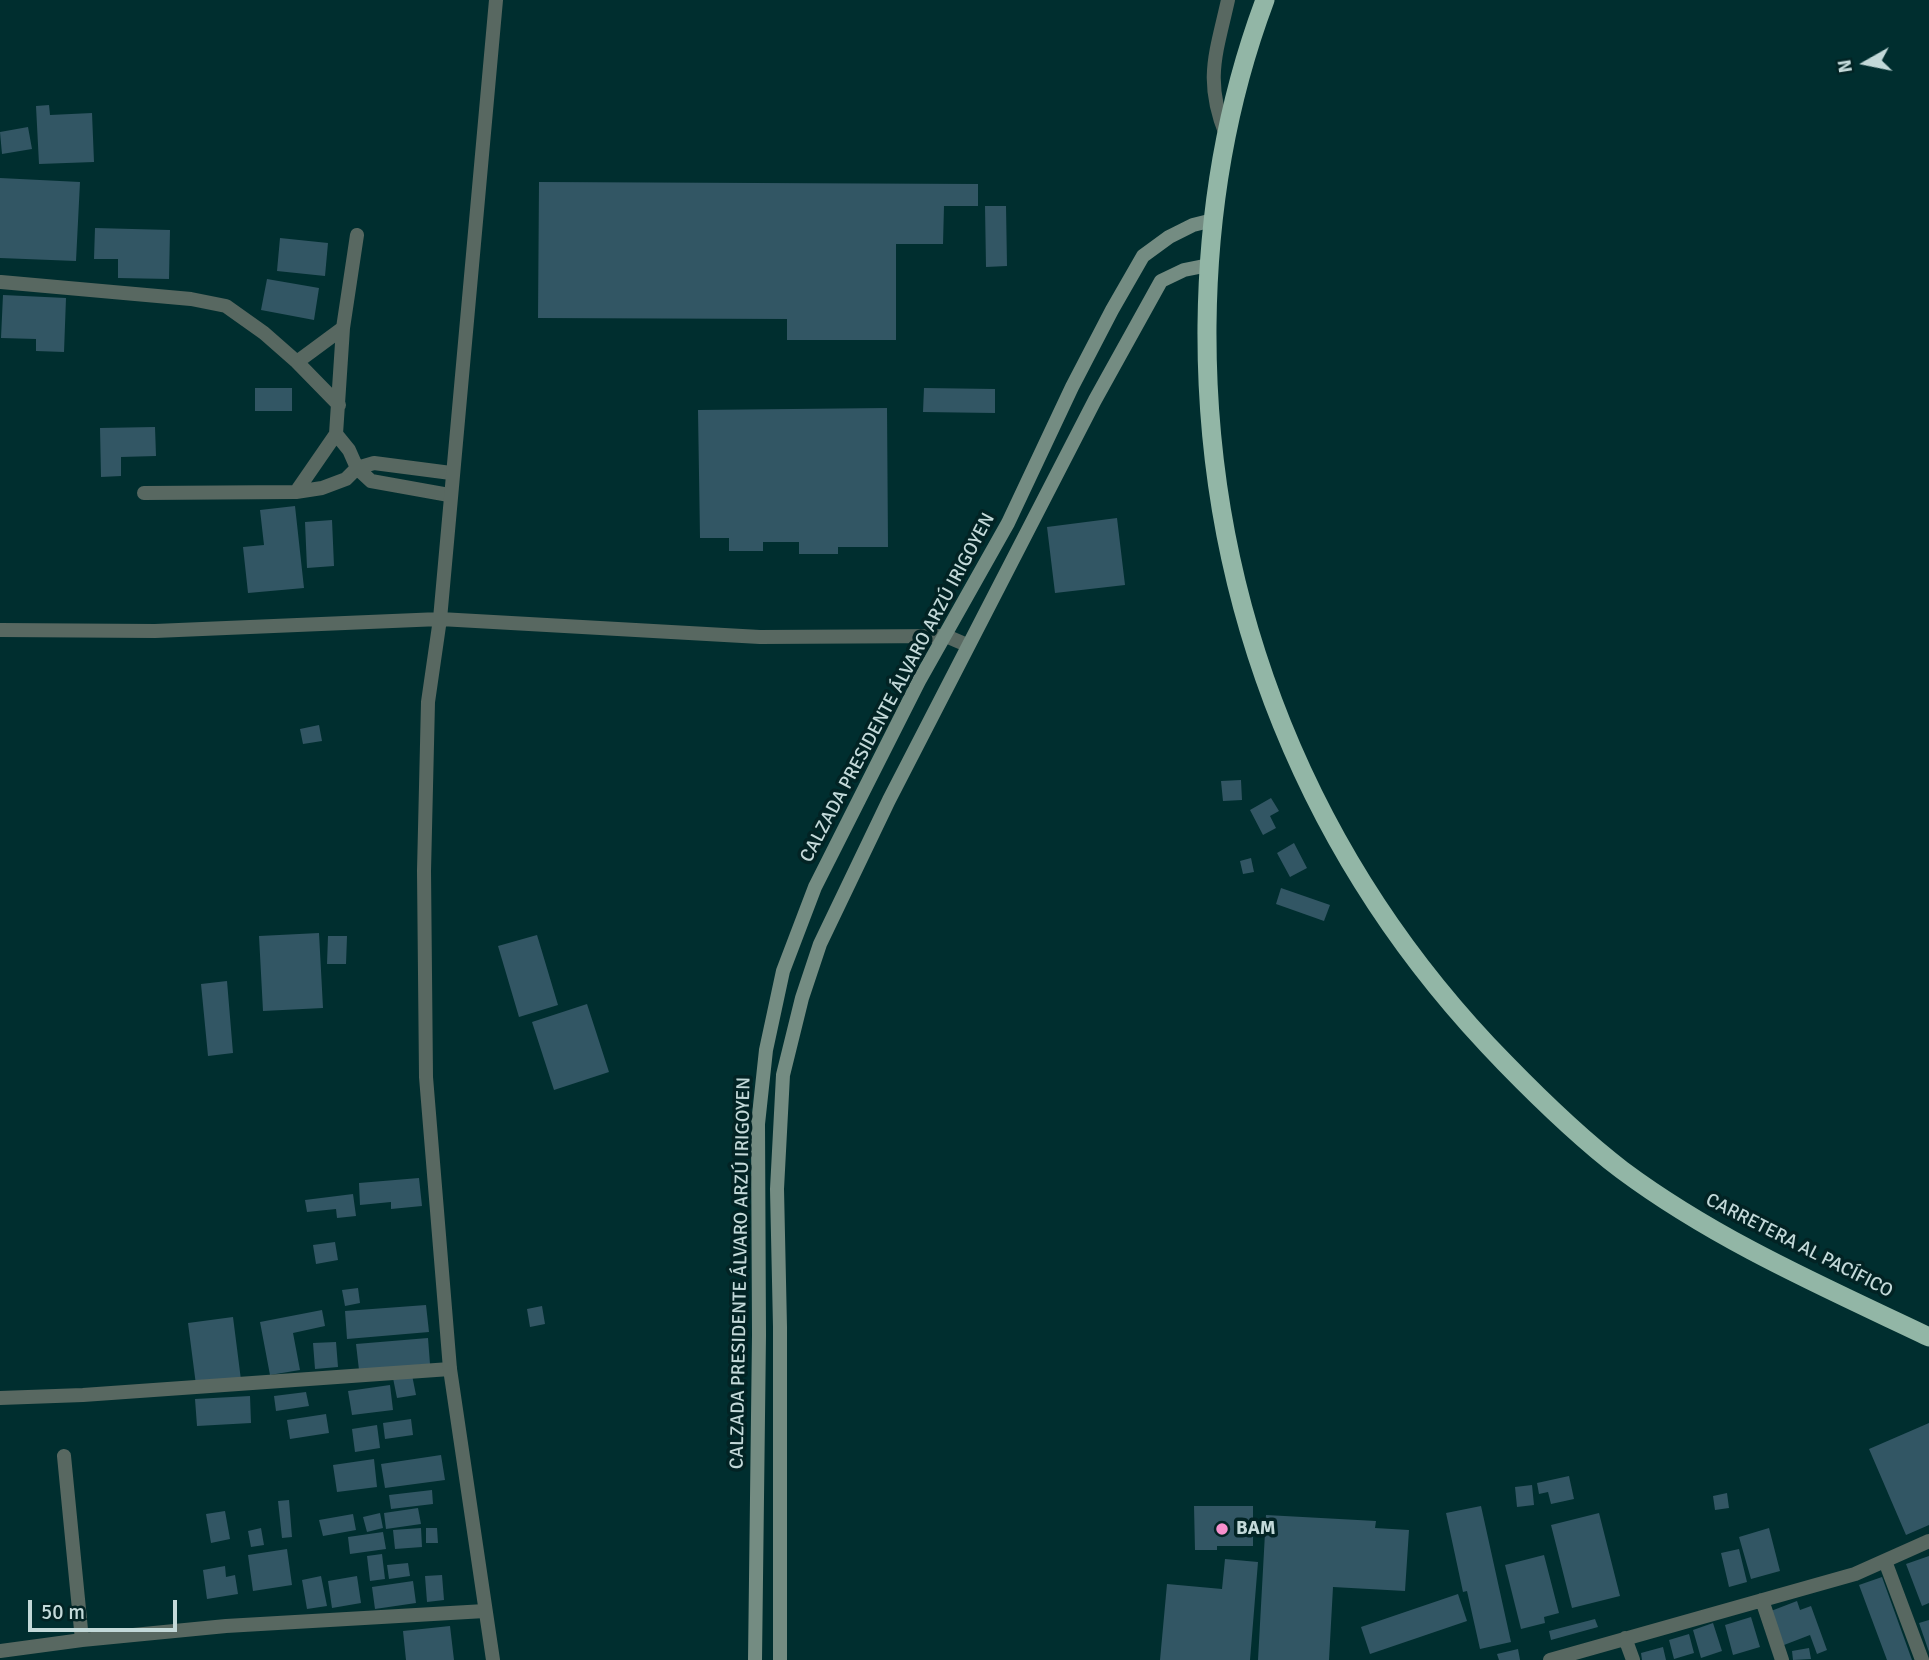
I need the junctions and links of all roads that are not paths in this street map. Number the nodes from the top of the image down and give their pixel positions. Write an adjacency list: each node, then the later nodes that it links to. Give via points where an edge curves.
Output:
1 (496, 0): 14 (street)
2 (1228, 0): 4 (street, via 1212,73 1217,111)
3 (1265, 0): 4 (highway, CARRETERA AL PACÍFICO)
4 (1227, 136): 5 (highway, CARRETERA AL PACÍFICO)
5 (1213, 220): 7 (highway, CARRETERA AL PACÍFICO); 20 (main road, CALZADA PRESIDENTE ÁLVARO ARZÚ IRIGOYEN, via 1169,237 1143,256 1091,348 1008,523)
6 (357, 235): 9 (street)
7 (1209, 265): 21 (main road, CALZADA PRESIDENTE ÁLVARO ARZÚ IRIGOYEN, via 1161,281); 22 (highway, CARRETERA AL PACÍFICO, via 1208,404 1223,524 1239,596 1259,666 1294,756 1326,822 1376,905 1481,1039 1566,1123 1621,1169 1720,1234)
8 (1, 282): 10 (street, via 226,306)
9 (343, 328): 10 (street); 11 (street)
10 (297, 362): 11 (street)
11 (338, 405): 12 (street)
12 (336, 434): 13 (street); 15 (street)
13 (357, 468): 14 (street, via 374,463); 15 (street, via 346,479); 17 (street, via 372,481)
14 (451, 473): 17 (street)
15 (296, 492): 16 (street)
16 (144, 494)
17 (449, 495): 18 (street)
18 (440, 619): 19 (street, via 155,631); 20 (street, via 760,637); 23 (street, via 428,702 426,1077)
19 (0, 630)
20 (946, 636): 21 (street); 34 (main road, CALZADA PRESIDENTE ÁLVARO ARZÚ IRIGOYEN, via 815,887 783,971 770,1024 758,1124)
21 (967, 645): 35 (main road, CALZADA PRESIDENTE ÁLVARO ARZÚ IRIGOYEN, via 820,944 783,1074 777,1189)
22 (1929, 1337)
23 (450, 1370): 24 (street); 29 (street)
24 (0, 1398)
25 (64, 1456): 31 (street)
26 (1929, 1541): 27 (street)
27 (1885, 1561): 28 (street); 39 (street)
28 (1762, 1600): 30 (street); 38 (street)
29 (485, 1611): 31 (street, via 226,1626); 33 (street)
30 (1625, 1638): 36 (street); 37 (street)
31 (82, 1640): 32 (street)
32 (0, 1651)
33 (493, 1660)
34 (755, 1660)
35 (780, 1660)
36 (1550, 1660)
37 (1633, 1660)
38 (1783, 1660)
39 (1922, 1660)

